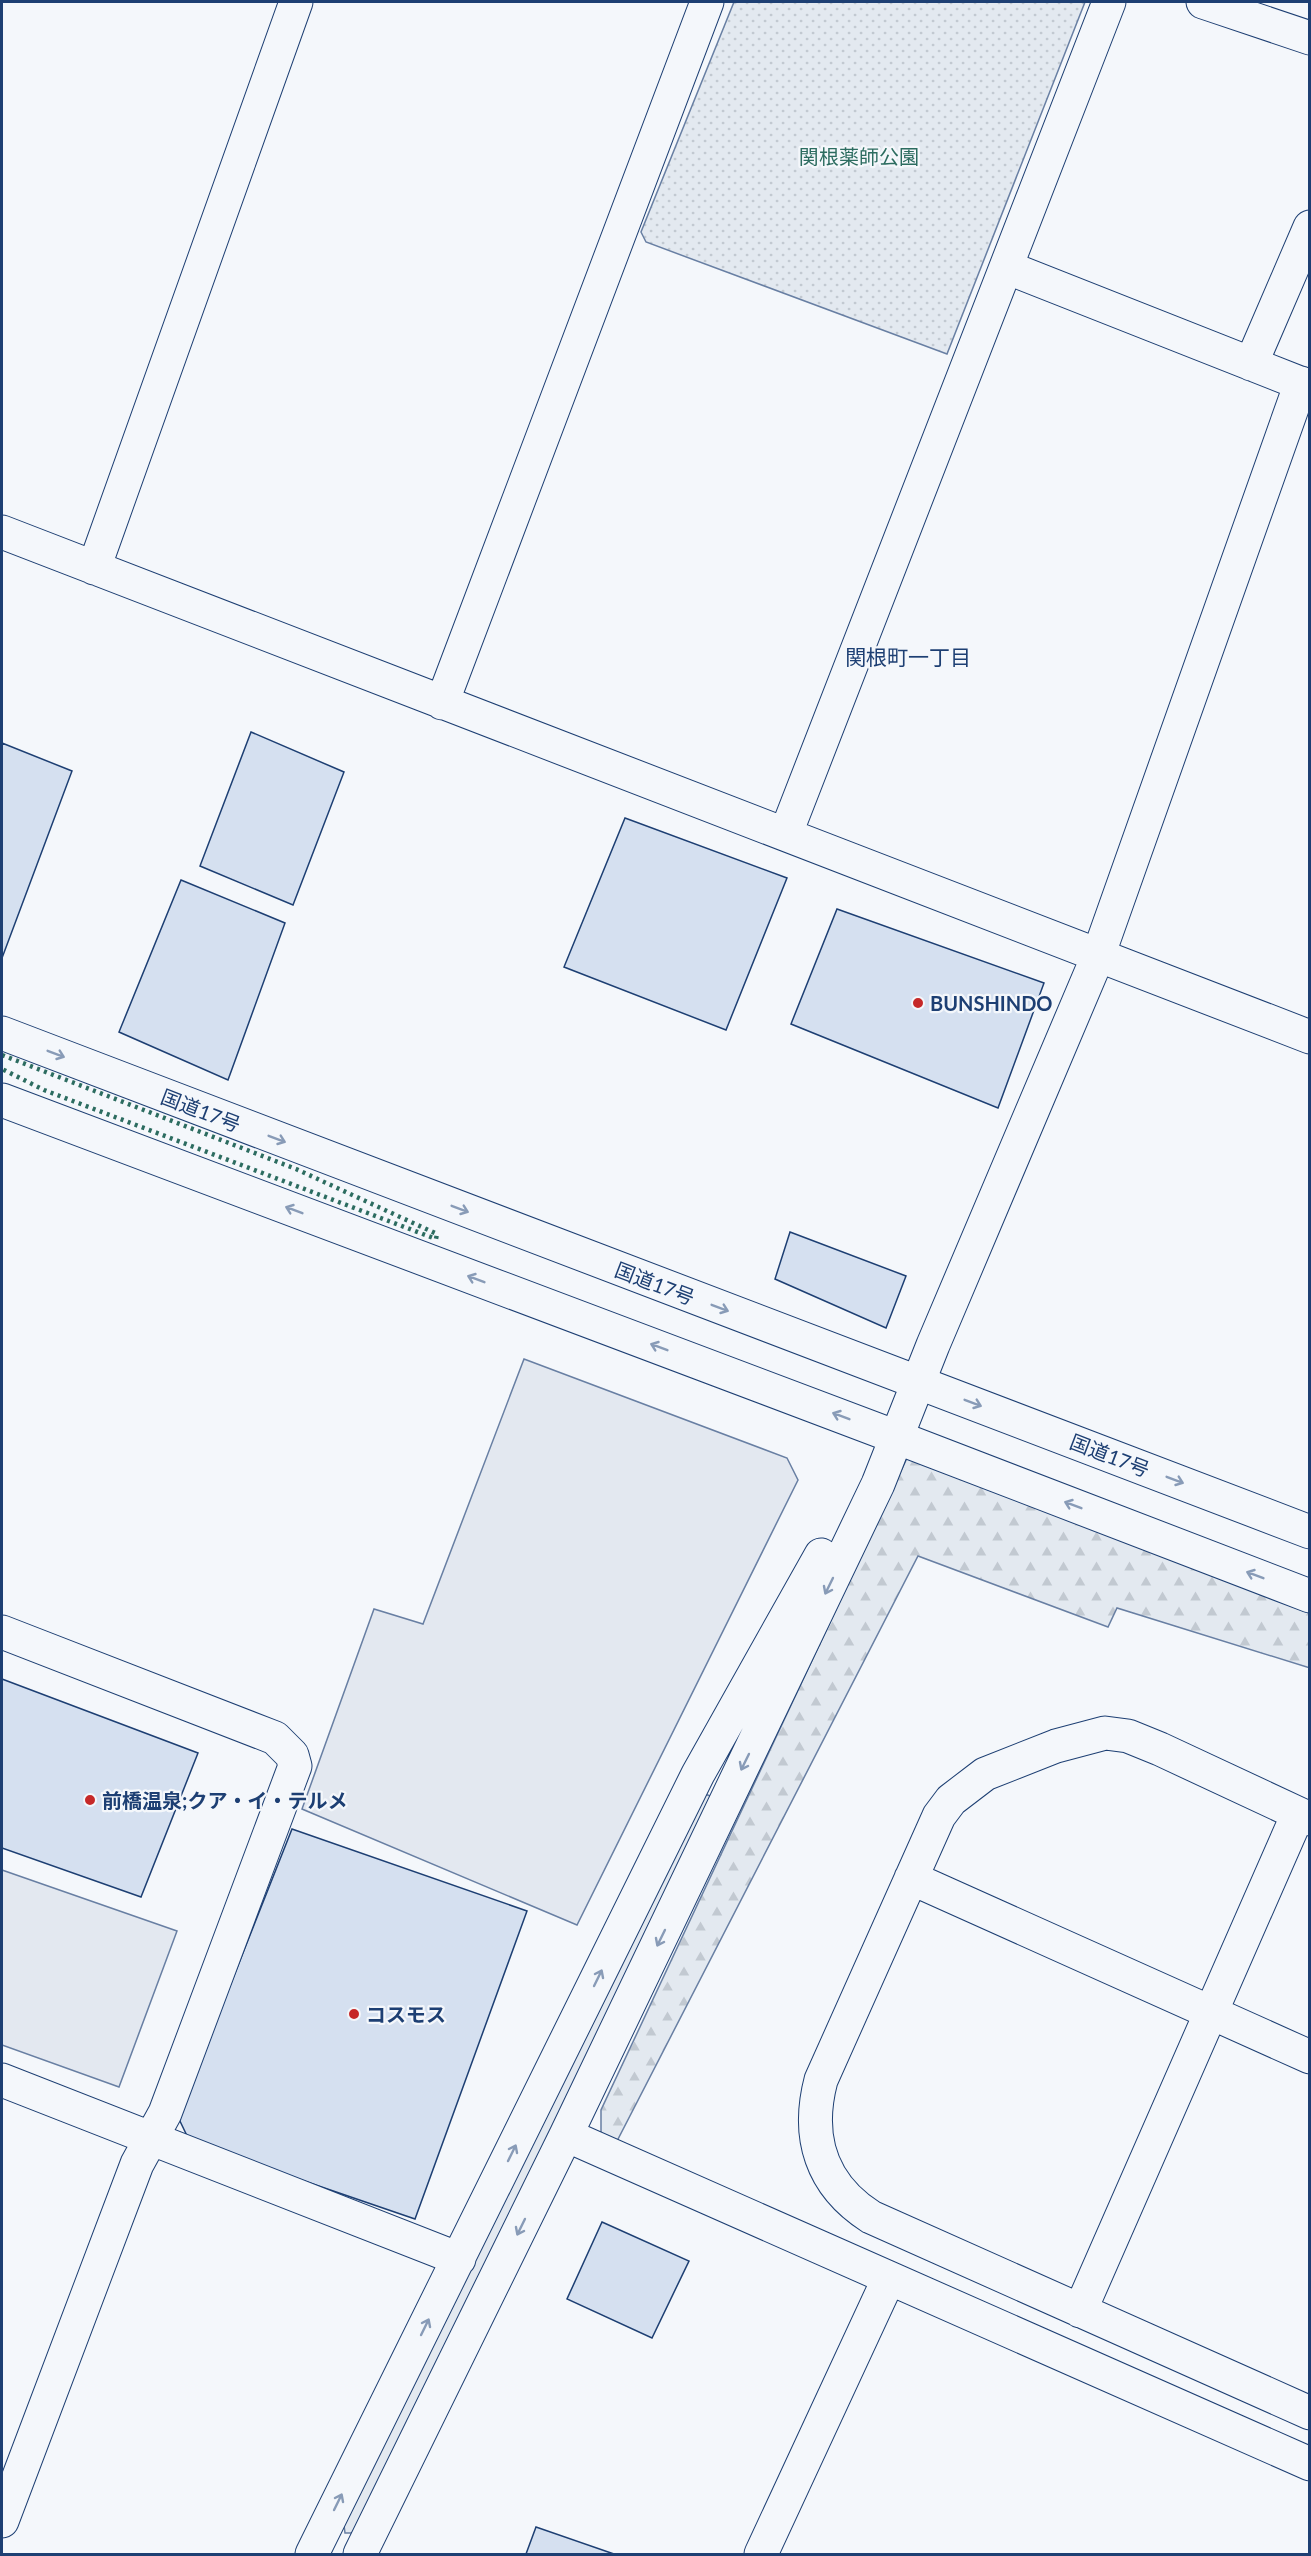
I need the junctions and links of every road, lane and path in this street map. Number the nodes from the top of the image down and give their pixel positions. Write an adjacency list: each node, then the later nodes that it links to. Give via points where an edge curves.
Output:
1 (296, 2): 11 (main road)
2 (707, 2): 12 (main road)
3 (1109, 2): 7 (main road)
4 (1203, 2): 5 (main road)
5 (1310, 38)
6 (1310, 227): 8 (main road)
7 (1006, 267): 8 (main road); 13 (main road)
8 (1251, 364): 9 (main road)
9 (1305, 385): 14 (main road)
10 (2, 532): 11 (main road)
11 (94, 568): 12 (main road)
12 (442, 703): 13 (main road)
13 (786, 833): 14 (main road)
14 (1098, 956): 16 (main road); 18 (main road)
15 (2, 1033): 18 (main road, 国道17号, one-way to 18)
16 (1310, 1037)
17 (2, 1100): 19 (main road, one-way to 17)
18 (918, 1382): 19 (main road); 20 (main road, 国道17号, one-way to 20)
19 (896, 1437): 21 (main road, one-way to 19); 28 (main road, one-way to 28, via 878,1484); 30 (main road, one-way to 19, via 698,1774 857,1491)
20 (1310, 1532)
21 (1310, 1596)
22 (2, 1632): 29 (main road, via 275,1738 292,1755 295,1766 165,2113)
23 (1304, 1816): 24 (main road, via 1160,1749 1105,1733 1056,1746 973,1780 939,1816); 25 (main road)
24 (911, 1878): 25 (main road); 32 (main road, via 821,2080 814,2106 818,2149 838,2188 871,2217)
25 (1210, 2013): 26 (main road); 32 (main road)
26 (1310, 2057)
27 (2, 2080): 29 (main road)
28 (566, 2136): 31 (main road); 37 (main road, one-way to 37)
29 (151, 2139): 30 (main road); 35 (main road, via 137,2164)
30 (459, 2259): 36 (main road, one-way to 30)
31 (889, 2278): 34 (main road); 38 (main road)
32 (1080, 2311): 33 (main road)
33 (1310, 2413)
34 (1310, 2464)
35 (2, 2522)
36 (312, 2554)
37 (360, 2554)
38 (761, 2554)

